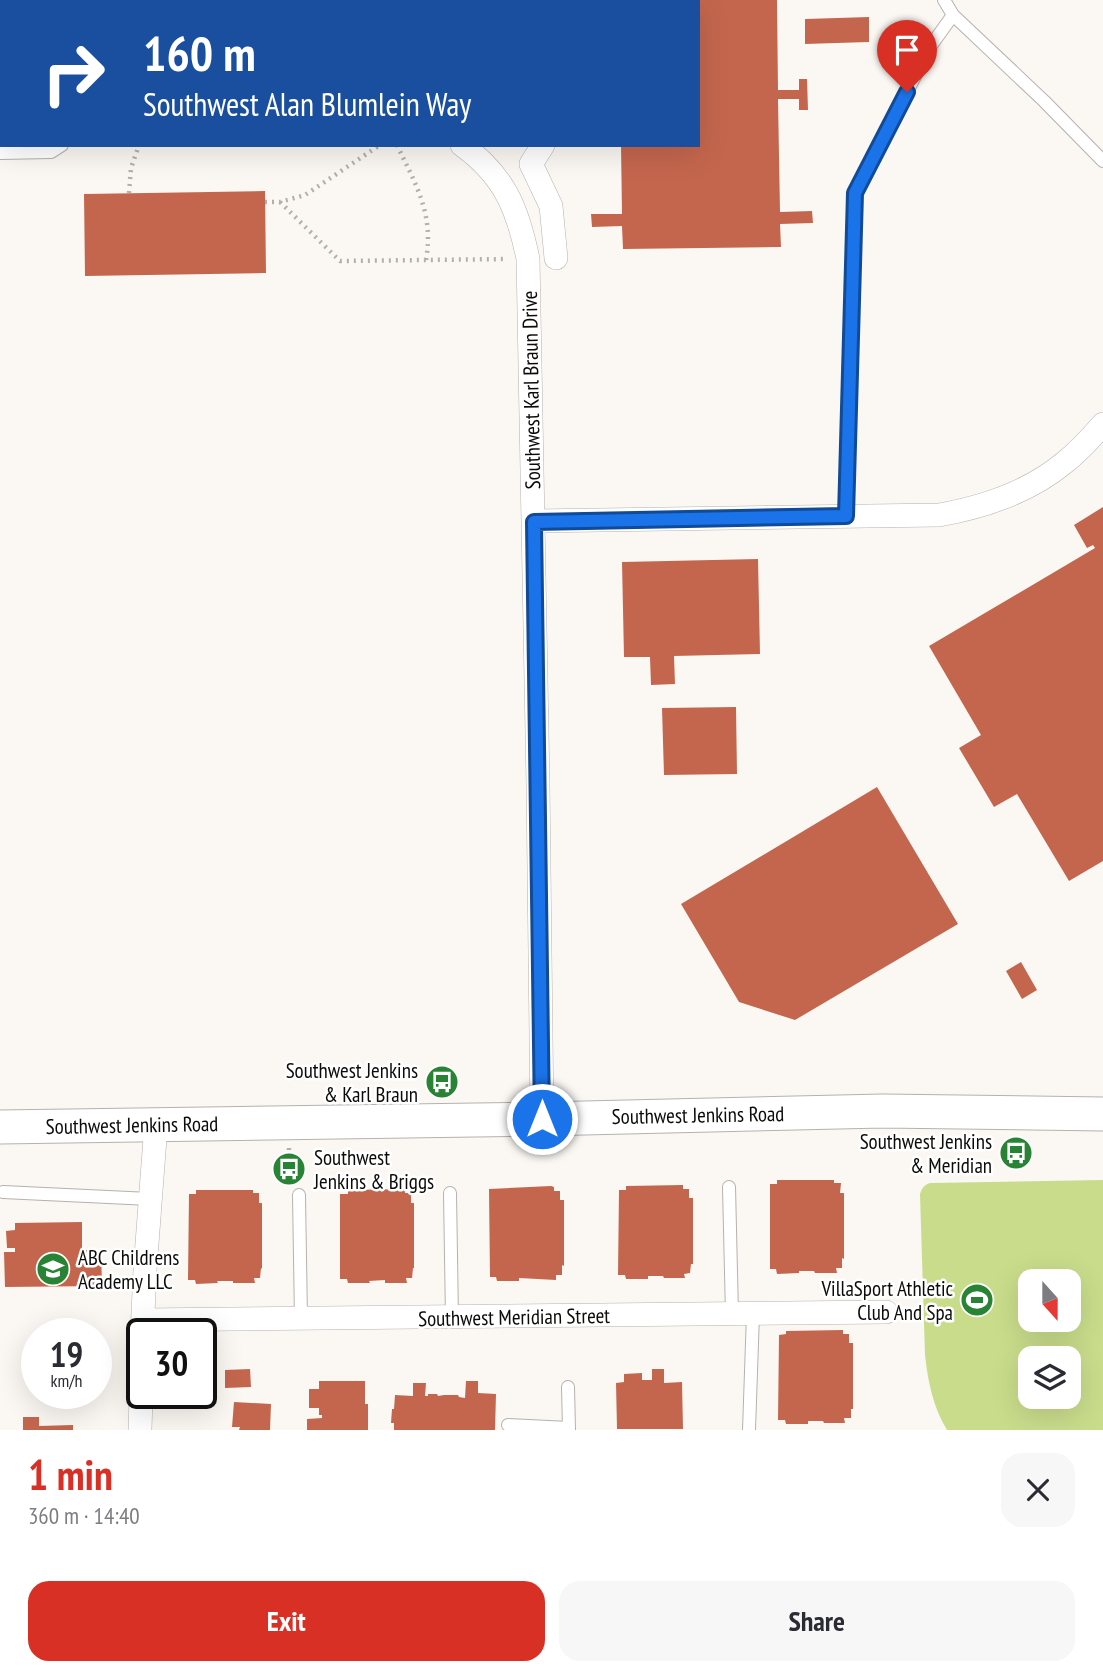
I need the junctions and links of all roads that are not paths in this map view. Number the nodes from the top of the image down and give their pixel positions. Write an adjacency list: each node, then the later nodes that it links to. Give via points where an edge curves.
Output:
1 (944, 0): 2 (lane)
2 (953, 15): 7 (lane); 10 (lane, via 930,47 855,193)
3 (59, 147): 6 (lane, via 51,152)
4 (464, 147): 11 (street, Southwest Karl Braun Drive, via 506,190 522,228 528,259)
5 (542, 147): 8 (street, via 531,164 551,206)
6 (0, 153)
7 (1103, 161)
8 (556, 258)
9 (1103, 424): 10 (street, via 1063,464 992,502 939,515)
10 (846, 516): 11 (street)
11 (534, 522): 13 (street, Southwest Karl Braun Drive)
12 (1103, 1114): 13 (main road, Southwest Jenkins Road, via 883,1111)
13 (542, 1119): 14 (main road, Southwest Jenkins Road)
14 (156, 1125): 15 (main road, Southwest Jenkins Road); 20 (street)
15 (0, 1128)
16 (729, 1187): 22 (lane)
17 (2, 1192): 20 (lane)
18 (450, 1193): 24 (lane)
19 (299, 1195): 25 (lane)
20 (150, 1199): 23 (street)
21 (886, 1312): 22 (street, Southwest Meridian Street)
22 (743, 1314): 24 (street, Southwest Meridian Street); 32 (lane)
23 (143, 1318)
24 (453, 1318): 25 (street, Southwest Meridian Street)
25 (301, 1320): 26 (street, Southwest Meridian Street)
26 (217, 1324)
27 (568, 1387): 30 (lane)
28 (141, 1409): 31 (street)
29 (508, 1425): 30 (lane)
30 (569, 1429)
31 (140, 1430)
32 (750, 1430)

